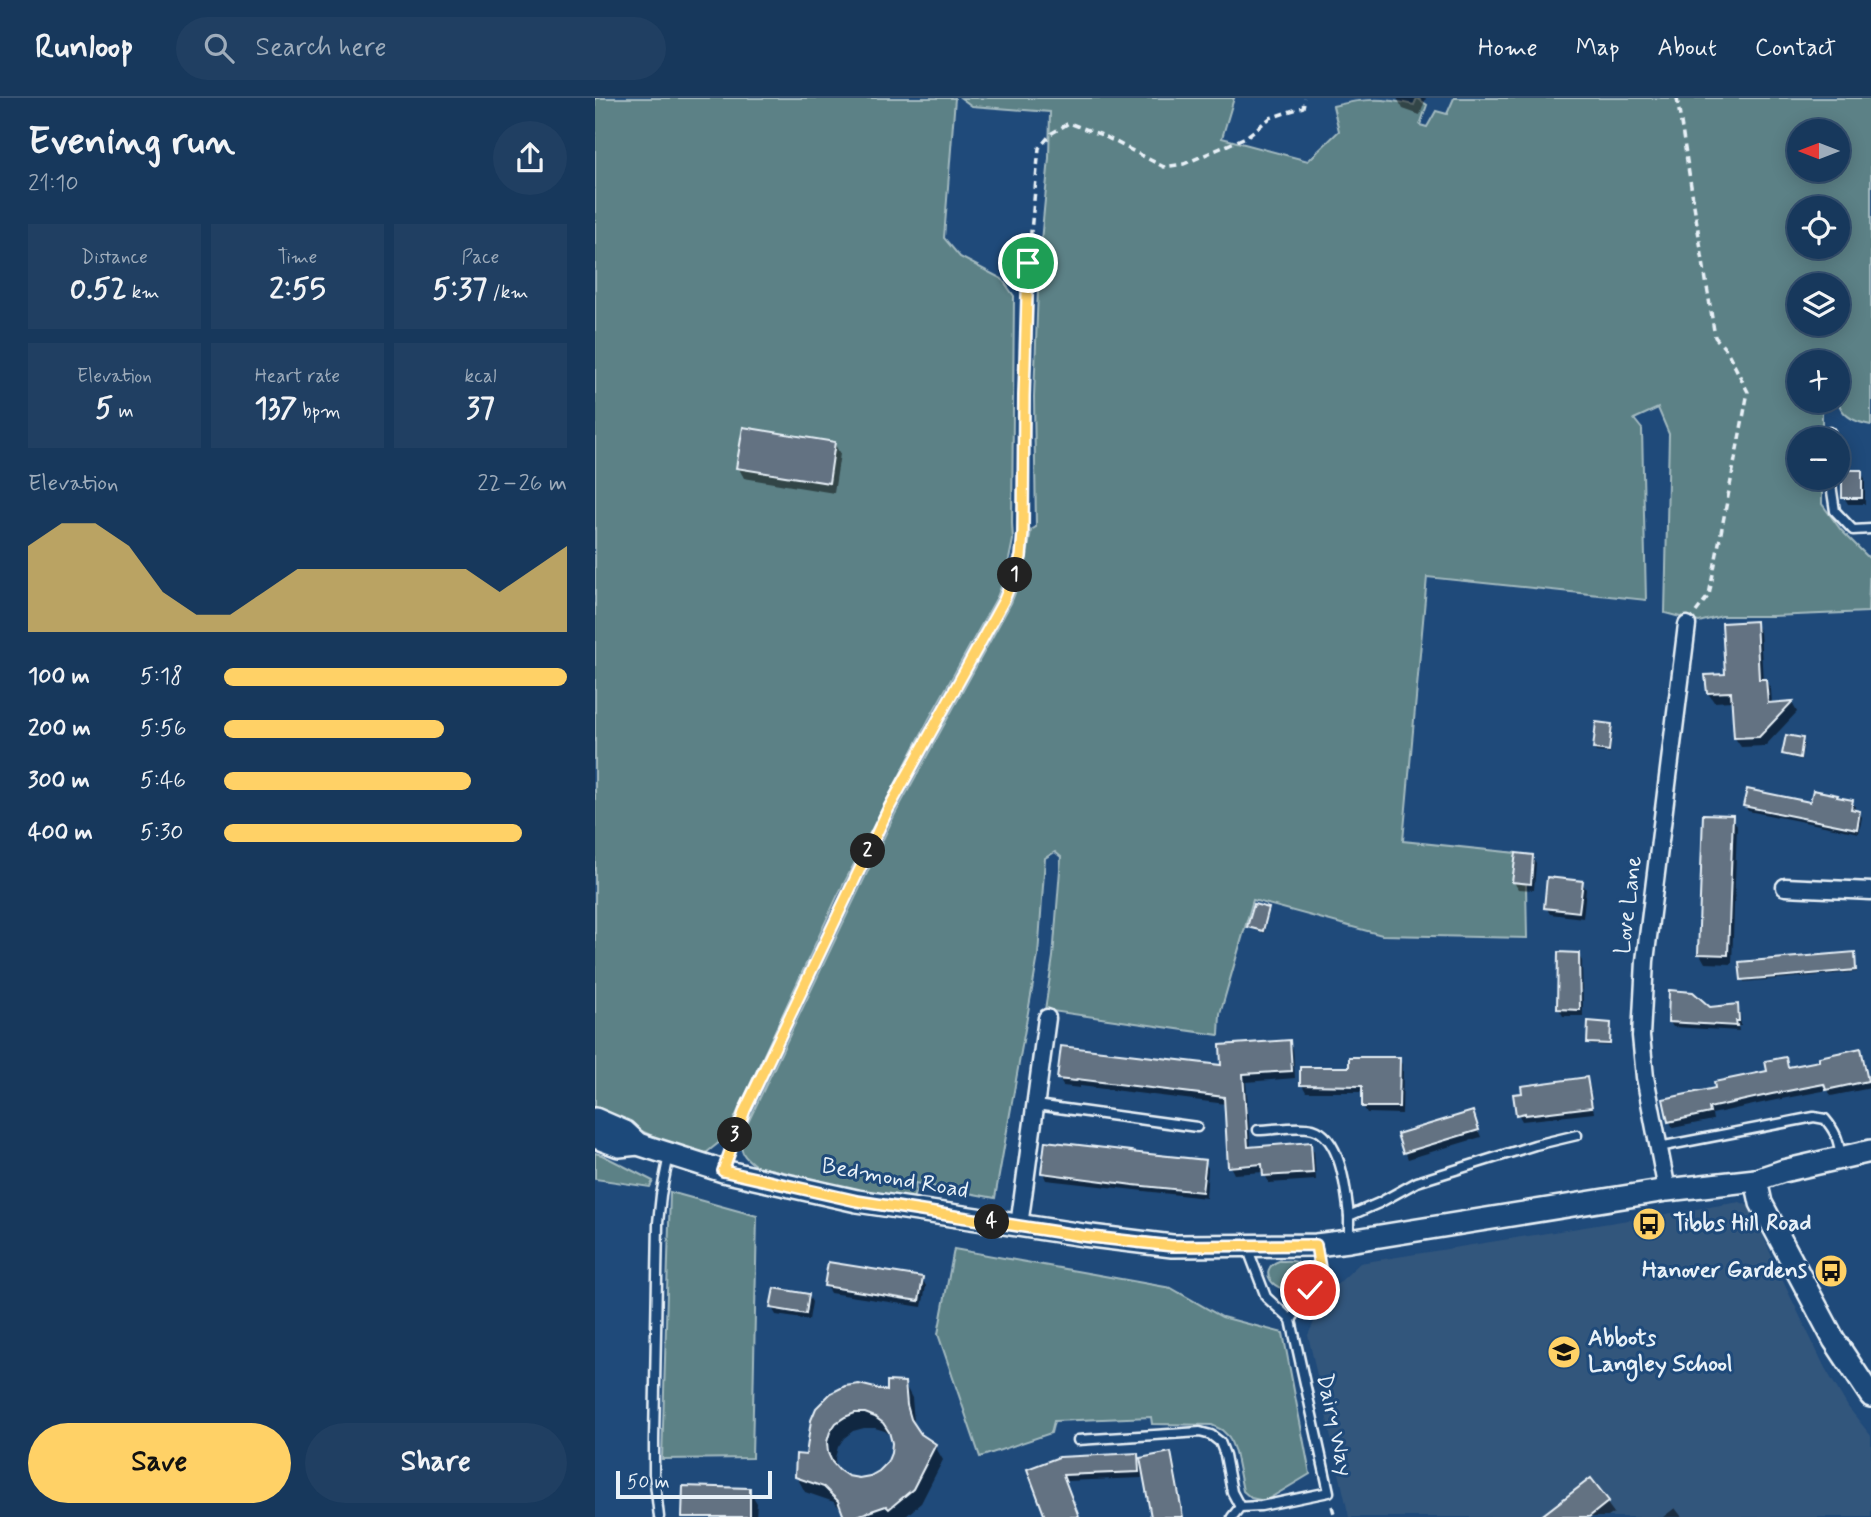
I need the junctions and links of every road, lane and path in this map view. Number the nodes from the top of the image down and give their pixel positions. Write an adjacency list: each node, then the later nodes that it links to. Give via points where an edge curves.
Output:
1 (1305, 98): 20 (path, via 1303,107 1270,118 1246,137 1184,164 1164,167 1069,123 1039,148 1028,263 1021,557 1004,600 888,810 745,1110)
2 (1677, 98): 5 (path, via 1714,337 1727,351 1748,392 1709,595)
3 (1832, 490): 4 (lane, via 1835,511 1853,530)
4 (1871, 529)
5 (1687, 625): 16 (street, Love Lane, via 1645,961 1641,1036)
6 (1785, 887): 7 (street)
7 (1871, 891)
8 (1047, 1018): 9 (street)
9 (1036, 1105): 11 (lane); 24 (street)
10 (595, 1119): 15 (street, Bedmond Road, via 625,1132)
11 (1198, 1127)
12 (1258, 1130): 23 (lane, via 1305,1128 1326,1137 1339,1161)
13 (1577, 1135): 23 (lane, via 1417,1182)
14 (595, 1137): 15 (street, Bedmond Road, via 619,1146)
15 (638, 1144): 18 (street, Bedmond Road)
16 (1659, 1147): 19 (lane, via 1814,1117 1825,1119 1834,1130); 22 (street, Love Lane)
17 (1871, 1151): 19 (street)
18 (669, 1155): 20 (street, Bedmond Road); 32 (lane, via 659,1223 654,1440)
19 (1841, 1158): 21 (street)
20 (723, 1171): 24 (street, Bedmond Road, via 857,1201)
21 (1756, 1180): 22 (street); 29 (street, via 1761,1203 1834,1340)
22 (1667, 1190): 25 (street)
23 (1349, 1216): 25 (lane)
24 (1019, 1226): 27 (street, Bedmond Road, via 1172,1246)
25 (1349, 1241): 26 (street)
26 (1316, 1245): 27 (street, Bedmond Road); 28 (lane, via 1320,1269)
27 (1247, 1247): 28 (lane, via 1266,1297)
28 (1291, 1320): 31 (lane, Dairy Way, via 1328,1492)
29 (1871, 1396)
30 (1078, 1440): 31 (lane, via 1211,1435 1220,1442)
31 (1240, 1507): 33 (lane)
32 (659, 1517)
33 (1232, 1517)

